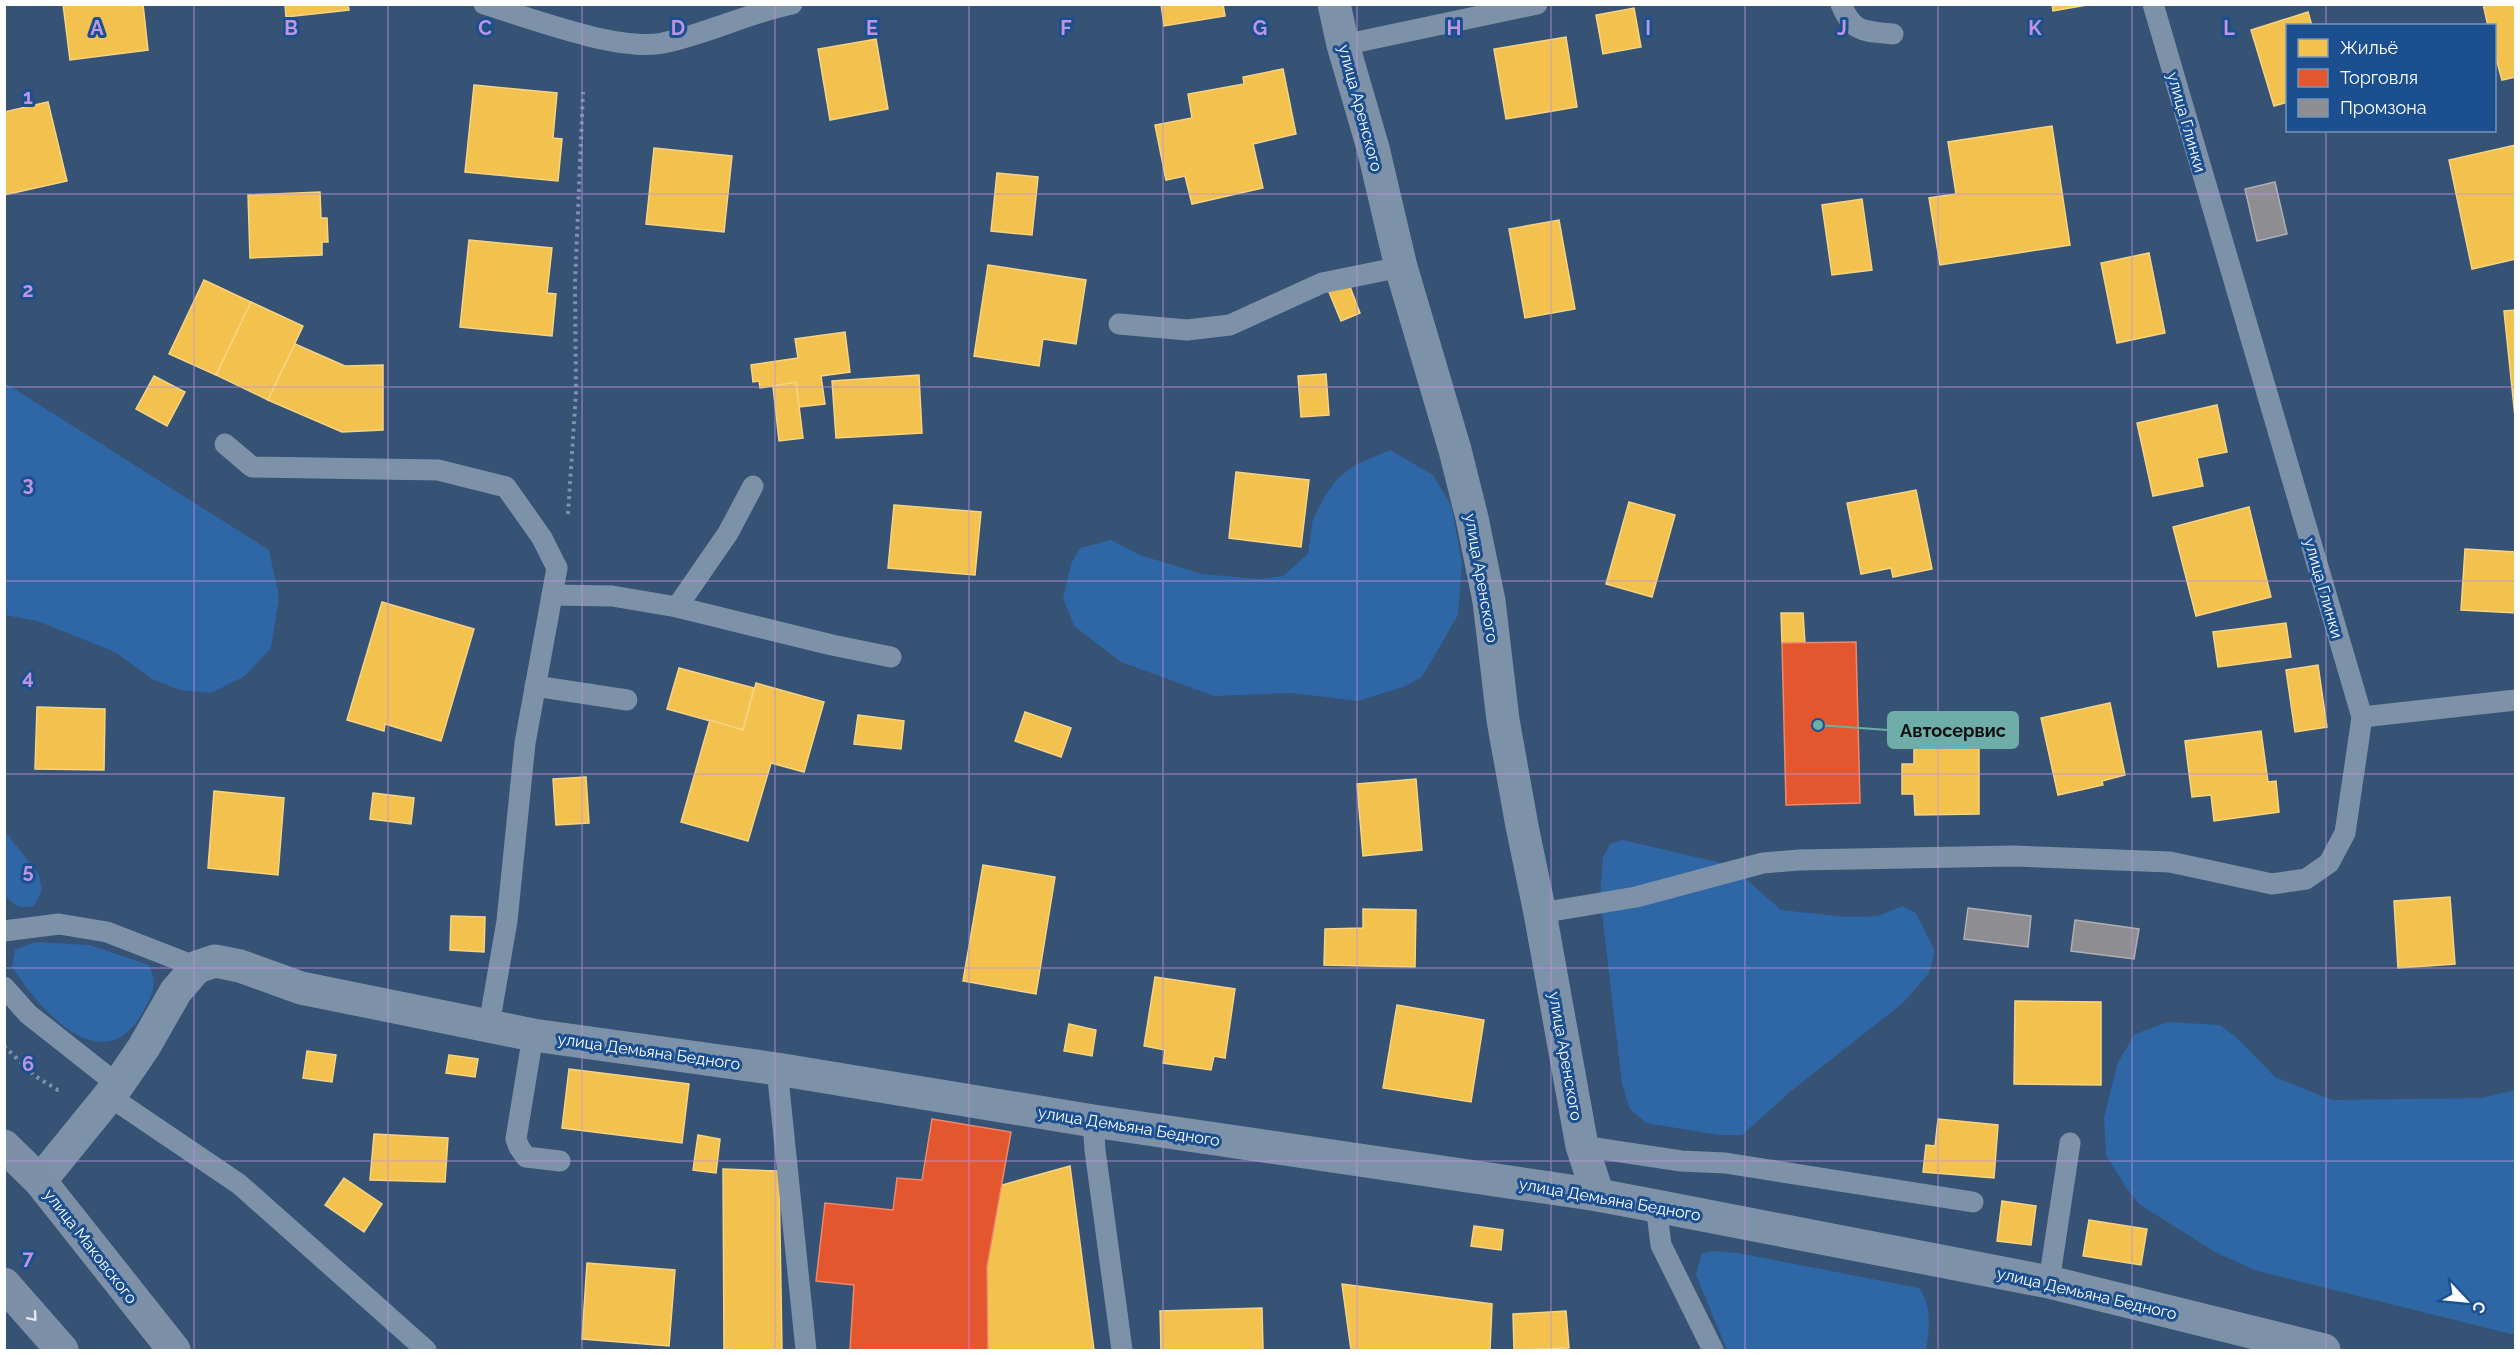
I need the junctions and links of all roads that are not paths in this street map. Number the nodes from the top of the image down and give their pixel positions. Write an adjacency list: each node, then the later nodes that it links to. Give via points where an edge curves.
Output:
1 (484, 4): 2 (lane, via 637,45 663,43)
2 (792, 4)
3 (1334, 4): 8 (street, улица Аренского)
4 (1537, 4): 8 (lane)
5 (1841, 4): 7 (lane, via 1847,19 1858,30)
6 (2153, 4): 19 (lane, улица Глинки)
7 (1893, 34)
8 (1343, 45): 9 (street, улица Аренского)
9 (1401, 267): 10 (lane, via 1323,283 1230,325 1187,330); 20 (street, улица Аренского, via 1472,518 1489,601 1521,826)
10 (1119, 324)
11 (225, 444): 13 (lane, via 252,467 438,470 506,487 542,538 557,568)
12 (753, 486): 14 (lane, via 728,533)
13 (552, 595): 14 (lane, via 612,596); 16 (lane)
14 (677, 607): 15 (lane)
15 (891, 657)
16 (535, 686): 17 (lane); 24 (lane, via 525,743 507,921)
17 (627, 700)
18 (2516, 700): 19 (lane)
19 (2362, 717): 20 (lane, улица Глинки, via 2345,833 2329,863 2306,879 2272,884 2170,862 2013,856 1763,863 1636,897)
20 (1540, 913): 31 (street, улица Аренского)
21 (4, 931): 22 (lane, via 59,924 107,932)
22 (197, 967): 24 (street, улица Демьяна Бедного, via 224,962 301,988); 27 (street, via 176,991)
23 (4, 987): 27 (lane, via 28,1014)
24 (489, 1025): 25 (street, улица Демьяна Бедного)
25 (533, 1035): 26 (street, улица Демьяна Бедного); 32 (lane, via 516,1139 526,1157)
26 (777, 1069): 28 (street, улица Демьяна Бедного); 42 (lane)
27 (114, 1091): 33 (street); 41 (lane, via 239,1184)
28 (1093, 1121): 34 (street, улица Демьяна Бедного); 43 (lane)
29 (2070, 1143): 37 (lane)
30 (4, 1146): 33 (highway, улица Маковского)
31 (1582, 1146): 34 (street, улица Аренского); 35 (lane, via 1681,1161 1725,1163)
32 (560, 1161)
33 (40, 1181): 40 (highway, улица Маковского)
34 (1598, 1195): 36 (street, улица Демьяна Бедного)
35 (1973, 1202)
36 (1656, 1206): 37 (street, улица Демьяна Бедного); 44 (lane, via 1661,1245)
37 (2049, 1282): 45 (street, улица Демьяна Бедного)
38 (4, 1284): 39 (highway, one-way to 39)
39 (62, 1350)
40 (174, 1350)
41 (426, 1350)
42 (806, 1350)
43 (1122, 1350)
44 (1713, 1350)
45 (2324, 1350)

